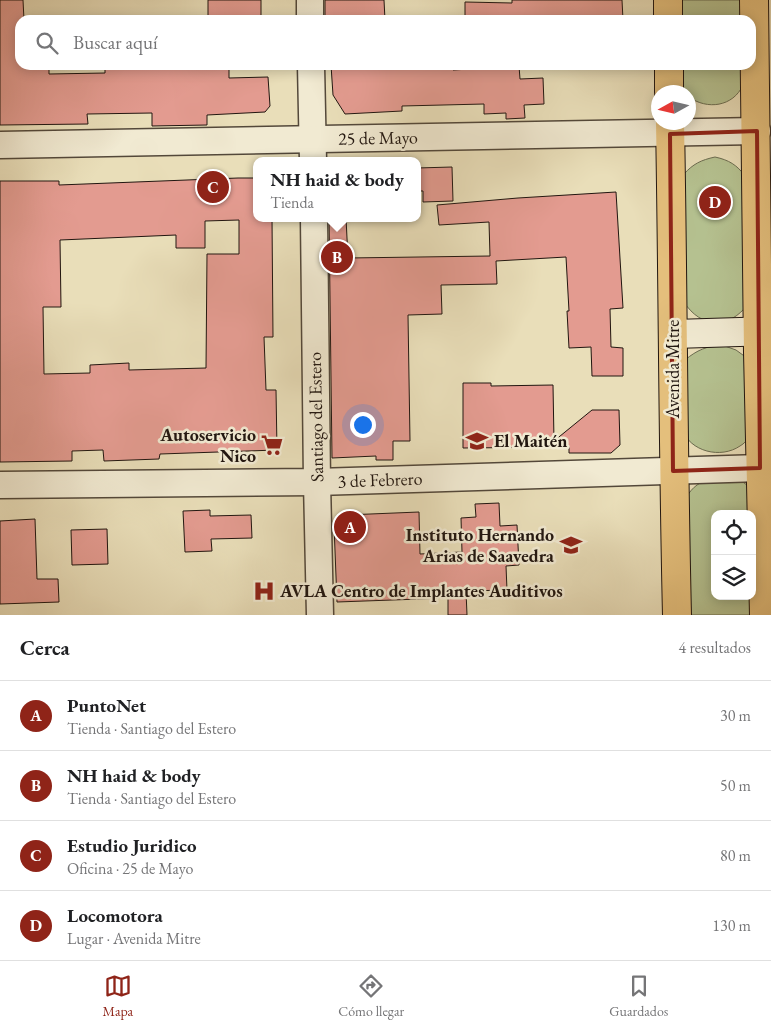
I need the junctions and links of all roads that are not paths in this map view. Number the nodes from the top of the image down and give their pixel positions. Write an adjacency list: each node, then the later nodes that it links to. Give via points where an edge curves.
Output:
1 (310, 0): 4 (street)
2 (668, 0): 5 (main road)
3 (754, 0): 6 (main road)
4 (310, 15)
5 (668, 15)
6 (754, 15)
7 (311, 70): 16 (street)
8 (669, 70): 10 (main road)
9 (756, 70): 14 (main road)
10 (669, 85)
11 (651, 129): 16 (street, 25 de Mayo)
12 (696, 129): 14 (street, 25 de Mayo)
13 (670, 130): 19 (main road, Avenida Mitre)
14 (757, 131): 18 (main road)
15 (0, 145): 16 (street, 25 de Mayo)
16 (313, 150)
17 (314, 222): 22 (street, Santiago del Estero)
18 (764, 332): 19 (main road); 20 (main road)
19 (674, 334): 21 (main road, Avenida Mitre)
20 (760, 468): 21 (street, 3 de Febrero); 26 (main road)
21 (673, 471): 22 (street, 3 de Febrero); 25 (main road, Avenida Mitre)
22 (317, 482): 23 (street, 3 de Febrero); 24 (street, Santiago del Estero)
23 (0, 485)
24 (320, 615)
25 (677, 615)
26 (764, 615)

